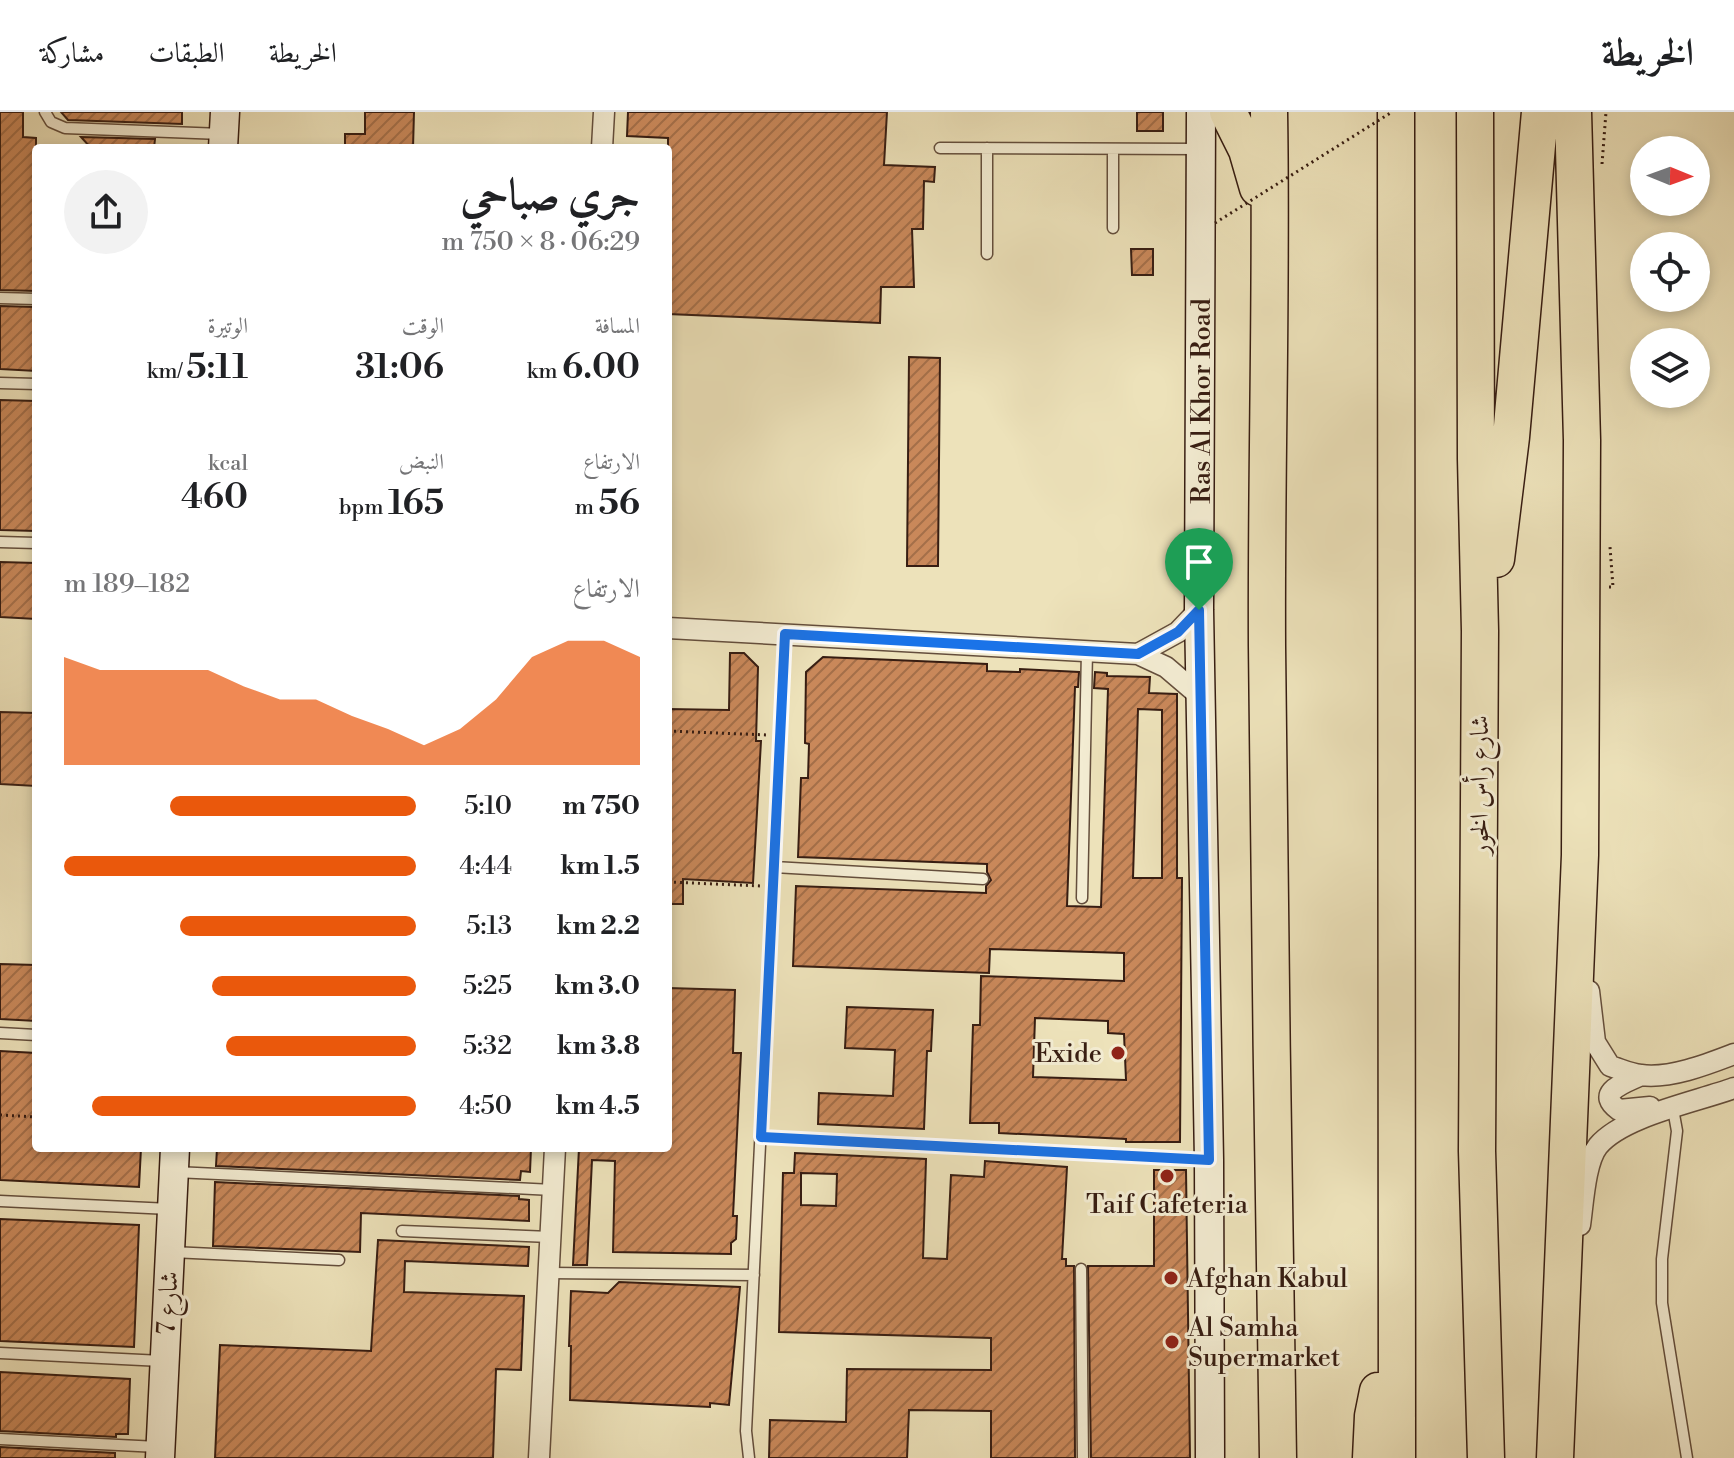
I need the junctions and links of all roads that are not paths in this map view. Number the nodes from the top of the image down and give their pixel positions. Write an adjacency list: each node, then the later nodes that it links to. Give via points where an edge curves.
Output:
1 (45, 112): 11 (lane, via 51,122 65,128)
2 (604, 112): 12 (street)
3 (1201, 112): 16 (street, Ras Al Khor Road)
4 (1228, 112): 19 (highway, via 1256,174)
5 (1269, 112): 19 (highway)
6 (1381, 112): 17 (highway)
7 (1394, 112): 17 (highway)
8 (1475, 112): 29 (highway, شارع رأس الخور)
9 (1540, 112): 29 (highway, via 1506,483)
10 (1573, 112): 34 (highway, via 1582,440)
11 (224, 131)
12 (602, 144)
13 (940, 148): 14 (lane)
14 (987, 148): 15 (lane); 20 (lane)
15 (1113, 149): 16 (lane); 18 (lane)
16 (1201, 149): 27 (street, Ras Al Khor Road)
17 (1397, 209): 58 (highway)
18 (1113, 228)
19 (1271, 252): 64 (highway, via 1267,648)
20 (987, 254)
21 (0, 298): 22 (lane)
22 (32, 299)
23 (0, 383): 24 (lane)
24 (32, 384)
25 (0, 542): 26 (lane)
26 (32, 543)
27 (1199, 610): 32 (street, via 1178,632); 33 (street, Ras Al Khor Road)
28 (672, 628): 30 (street)
29 (1480, 631): 71 (highway, شارع رأس الخور, via 1477,1151)
30 (785, 634): 31 (street); 35 (lane)
31 (1087, 651): 32 (street); 37 (lane)
32 (1138, 654): 33 (street, via 1178,675)
33 (1200, 696): 47 (street, Ras Al Khor Road)
34 (1580, 855): 41 (street, via 1595,1042 1610,1066); 61 (highway)
35 (774, 867): 36 (lane); 44 (lane)
36 (983, 879)
37 (1082, 898)
38 (0, 1033): 39 (lane)
39 (32, 1035)
40 (1734, 1054): 41 (street, via 1665,1074)
41 (1641, 1075): 43 (street, via 1615,1087 1610,1097 1614,1107)
42 (1734, 1088): 43 (street)
43 (1673, 1109): 61 (street, via 1622,1125 1596,1148 1586,1183); 73 (lane, via 1677,1131 1662,1303)
44 (761, 1137): 47 (lane); 57 (lane)
45 (555, 1152): 48 (street)
46 (174, 1160): 48 (lane); 50 (street, شارع 7)
47 (1209, 1160): 68 (street, Ras Al Khor Road)
48 (553, 1190): 52 (street)
49 (0, 1201): 50 (lane)
50 (172, 1209): 53 (street, شارع 7)
51 (402, 1231): 52 (lane)
52 (550, 1237): 56 (street)
53 (170, 1252): 54 (lane); 60 (street, شارع 7)
54 (339, 1260)
55 (1081, 1269): 67 (lane)
56 (549, 1273): 57 (lane); 65 (street)
57 (754, 1275): 66 (lane, via 746,1431)
58 (1397, 1345): 69 (highway, via 1378,1391); 70 (highway)
59 (0, 1353): 60 (lane)
60 (164, 1361): 63 (street, شارع 7)
61 (1560, 1371): 72 (highway)
62 (0, 1439): 63 (lane)
63 (160, 1452)
64 (1277, 1455)
65 (539, 1458)
66 (751, 1458)
67 (1083, 1458)
68 (1210, 1458)
69 (1371, 1458)
70 (1397, 1458)
71 (1486, 1458)
72 (1555, 1458)
73 (1687, 1458)

